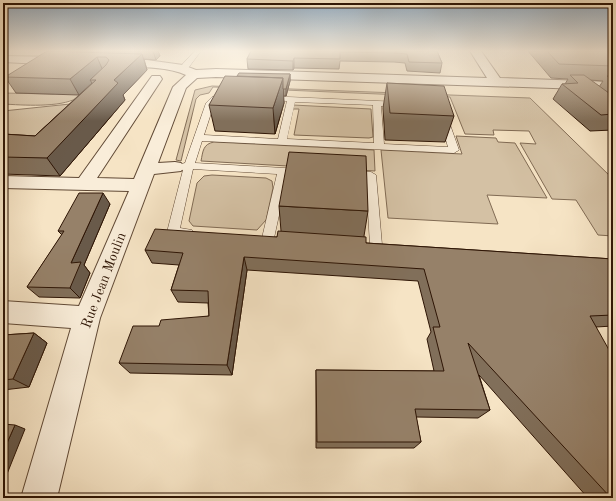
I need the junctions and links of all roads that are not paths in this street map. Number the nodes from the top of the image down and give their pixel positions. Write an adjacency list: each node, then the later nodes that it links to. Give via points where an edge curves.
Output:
1 (187, 74): 22 (street, Rue Jean Moulin)
2 (255, 74): 5 (street)
3 (491, 74): 5 (street)
4 (150, 79): 24 (street)
5 (497, 83): 6 (street)
6 (578, 85): 7 (street); 10 (street)
7 (613, 86)
8 (232, 97): 15 (lane, via 215,99 210,103)
9 (255, 98): 11 (lane)
10 (595, 98)
11 (292, 99): 12 (lane); 16 (lane)
12 (377, 103): 13 (lane); 17 (lane)
13 (408, 104)
14 (440, 105): 17 (lane, via 454,150)
15 (198, 138): 16 (lane); 18 (lane)
16 (282, 142): 17 (lane)
17 (379, 146)
18 (182, 166): 19 (lane); 22 (street); 25 (lane, via 173,232)
19 (283, 171): 20 (lane); 27 (lane)
20 (312, 172)
21 (342, 174): 30 (lane, via 371,175)
22 (144, 177): 24 (street); 33 (street, Rue Jean Moulin)
23 (3, 182): 24 (street)
24 (84, 184)
25 (197, 233)
26 (252, 237): 27 (lane)
27 (268, 238): 28 (lane)
28 (283, 239)
29 (360, 244): 30 (lane)
30 (376, 245): 31 (lane)
31 (392, 246)
32 (3, 312): 33 (street)
33 (87, 318): 34 (street, Rue Jean Moulin)
34 (39, 498)

